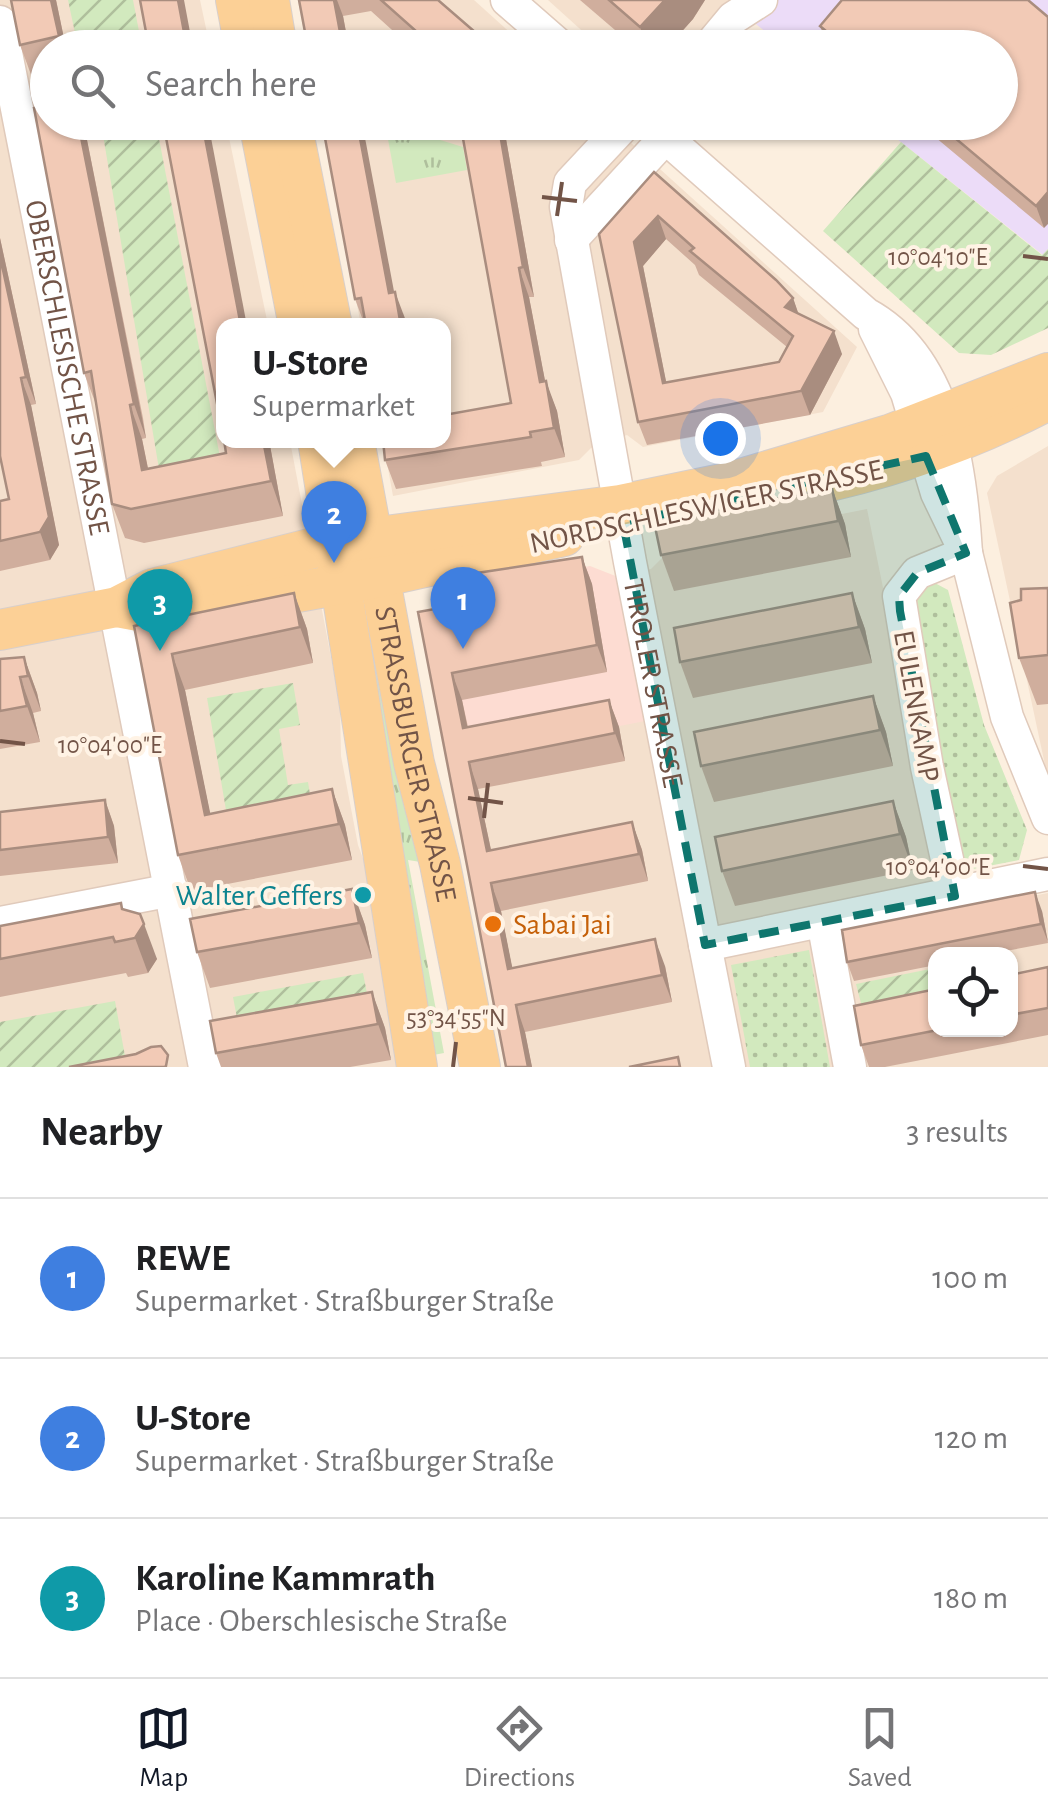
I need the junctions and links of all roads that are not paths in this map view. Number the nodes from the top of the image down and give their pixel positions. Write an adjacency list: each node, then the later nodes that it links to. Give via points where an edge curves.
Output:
1 (236, 0): 6 (main road)
2 (268, 0): 7 (main road)
3 (507, 0): 8 (street)
4 (761, 0): 9 (street)
5 (0, 22): 10 (street, OBERSCHLESISCHE STRASSE)
6 (242, 30)
7 (274, 30)
8 (541, 30)
9 (723, 30)
10 (10, 116): 29 (street, OBERSCHLESISCHE STRASSE)
11 (263, 140): 17 (main road)
12 (295, 140): 18 (main road)
13 (610, 140): 16 (street, TIROLER STRASSE, via 570,182)
14 (649, 140): 16 (street)
15 (668, 140): 21 (street, via 866,314 896,330 923,365)
16 (570, 240): 24 (street, TIROLER STRASSE)
17 (297, 318)
18 (330, 318)
19 (1048, 372): 21 (main road, NORDSCHLESWIGER STRASSE)
20 (1048, 400): 21 (main road, NORDSCHLESWIGER STRASSE)
21 (934, 436): 24 (main road, NORDSCHLESWIGER STRASSE, via 875,472); 26 (street, via 963,504)
22 (321, 448): 25 (main road, STRASSBURGER STRASSE)
23 (354, 448): 25 (main road, STRASSBURGER STRASSE)
24 (621, 514): 25 (main road, NORDSCHLESWIGER STRASSE); 27 (main road, NORDSCHLESWIGER STRASSE); 37 (street, TIROLER STRASSE)
25 (353, 540): 27 (main road, STRASSBURGER STRASSE); 28 (main road, STRASSBURGER STRASSE); 29 (main road, NORDSCHLESWIGER STRASSE, via 152,589)
26 (966, 552): 31 (street, via 1007,717); 34 (street, EULENKAMP, via 917,572 900,596)
27 (380, 577): 28 (main road, NORDSCHLESWIGER STRASSE); 40 (main road, STRASSBURGER STRASSE)
28 (339, 584): 29 (main road, NORDSCHLESWIGER STRASSE, via 166,616); 39 (main road, STRASSBURGER STRASSE)
29 (117, 607): 30 (main road, NORDSCHLESWIGER STRASSE); 33 (street, OBERSCHLESISCHE STRASSE)
30 (0, 630)
31 (1048, 818)
32 (1048, 874): 34 (street)
33 (172, 890): 36 (street); 38 (street, OBERSCHLESISCHE STRASSE)
34 (954, 896): 35 (street)
35 (822, 922): 37 (street); 42 (street)
36 (0, 924)
37 (705, 945): 41 (street, TIROLER STRASSE)
38 (205, 1067)
39 (417, 1067)
40 (480, 1067)
41 (729, 1067)
42 (850, 1067)

